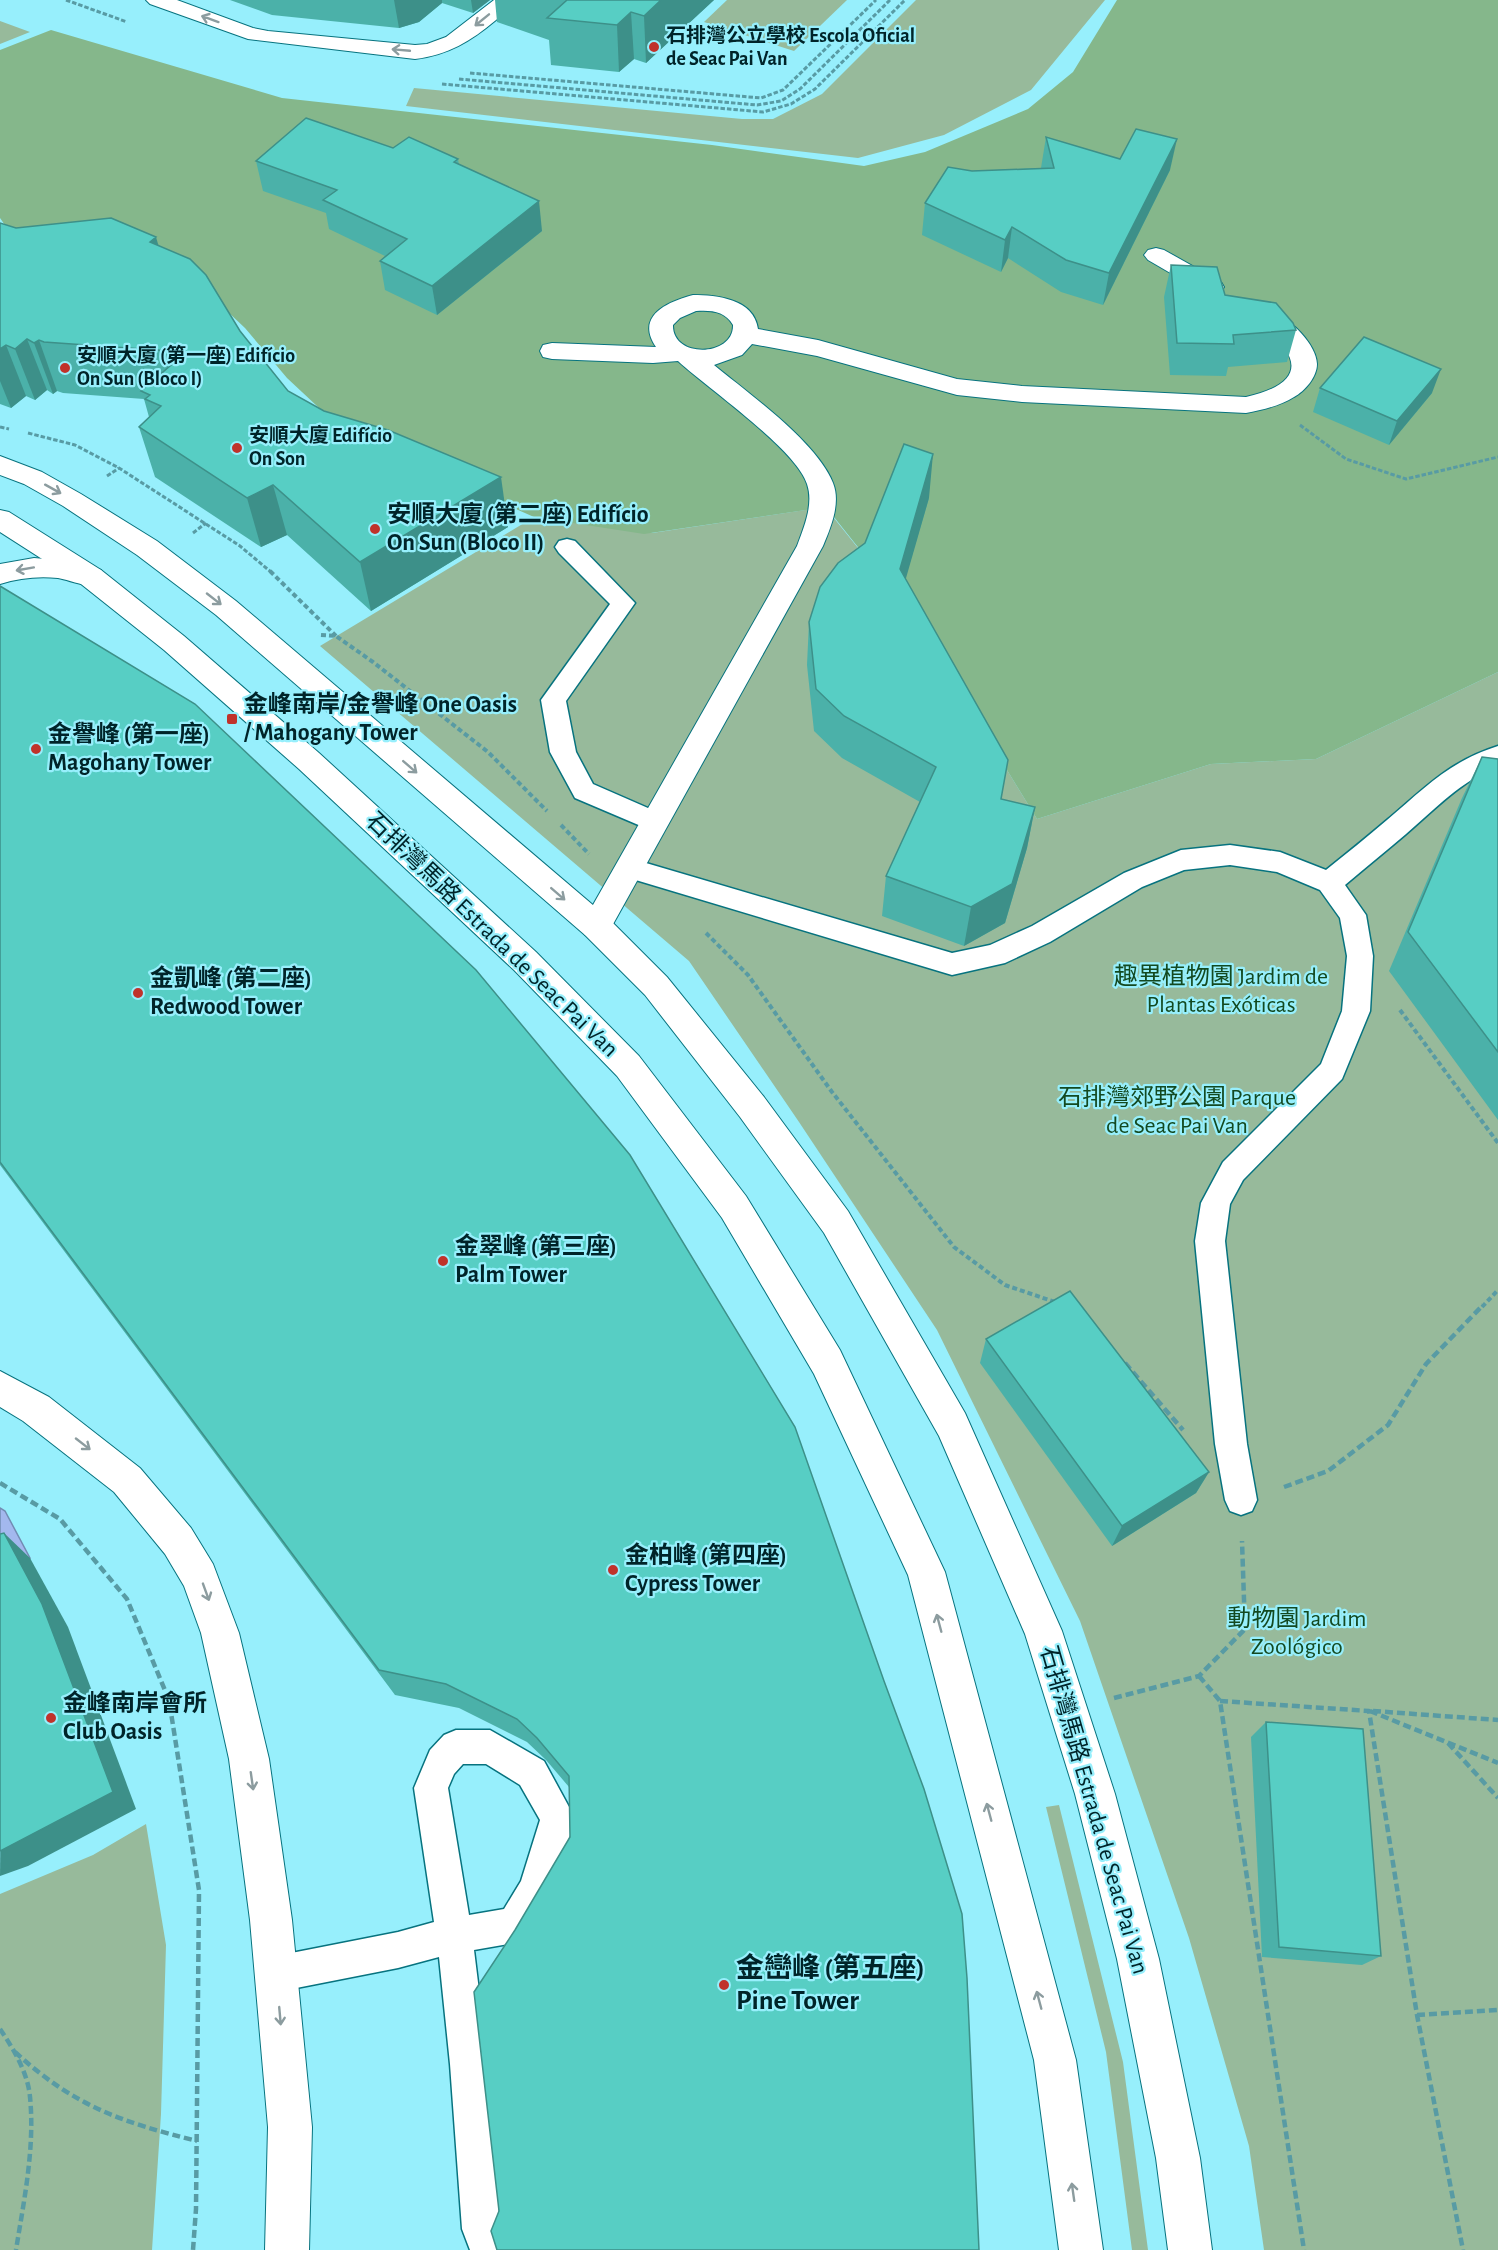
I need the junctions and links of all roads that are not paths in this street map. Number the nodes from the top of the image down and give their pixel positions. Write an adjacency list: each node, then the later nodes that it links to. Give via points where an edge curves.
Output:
1 (157, 0): 2 (main road, one-way to 1, via 458,41 439,49 415,52 248,33)
2 (507, 0)
3 (1156, 255): 4 (main road, via 1291,336 1302,351 1304,366 1299,381 1287,393 1246,405 1022,393 957,387 818,348)
4 (745, 335): 6 (main road, via 740,344 723,354 702,358); 6 (main road, via 740,317 731,310 719,304 693,303 680,307 663,320 660,328 661,337)
5 (552, 351): 6 (main road)
6 (681, 354): 13 (main road, via 802,454 820,483 822,514 810,546)
7 (0, 465): 16 (main road, 石排灣馬路 Estrada de Seac Pai Van, one-way to 16, via 72,500 147,548 249,628)
8 (0, 519): 11 (main road, 石排灣馬路 Estrada de Seac Pai Van)
9 (567, 547): 13 (lane, via 622,603 554,700 563,752 584,791)
10 (0, 574): 11 (main road, one-way to 10, via 65,568 34,567)
11 (91, 577): 25 (main road, 石排灣馬路 Estrada de Seac Pai Van, one-way to 11, via 1055,2060 926,1572 827,1362 734,1207 628,1066 525,961 309,761 174,643)
12 (1498, 756): 15 (lane, via 1472,766 1433,793)
13 (655, 822): 14 (main road)
14 (624, 877): 15 (lane, via 952,964 995,955 1041,934 1133,880 1181,860 1230,855 1280,862); 16 (main road)
15 (1329, 883): 20 (lane, via 1353,915 1360,956 1356,1011 1332,1071 1233,1171 1216,1203 1210,1241 1231,1444)
16 (596, 926): 26 (main road, 石排灣馬路 Estrada de Seac Pai Van, via 656,986 836,1222 952,1425 1043,1631 1070,1707 1138,1959 1178,2158)
17 (0, 1367): 19 (main road)
18 (0, 1388): 19 (main road)
19 (36, 1408): 22 (main road, one-way to 22, via 127,1480 178,1541 200,1577 220,1633 249,1759)
20 (1241, 1500)
21 (454, 1935): 21 (lane, via 431,1788 442,1762 456,1747 490,1747 531,1773 558,1818 536,1890 514,1925); 22 (lane); 24 (lane, via 469,2064 481,2229)
22 (276, 1974): 23 (main road, one-way to 23, via 290,2127)
23 (287, 2250)
24 (489, 2250)
25 (1081, 2250)
26 (1190, 2250)

